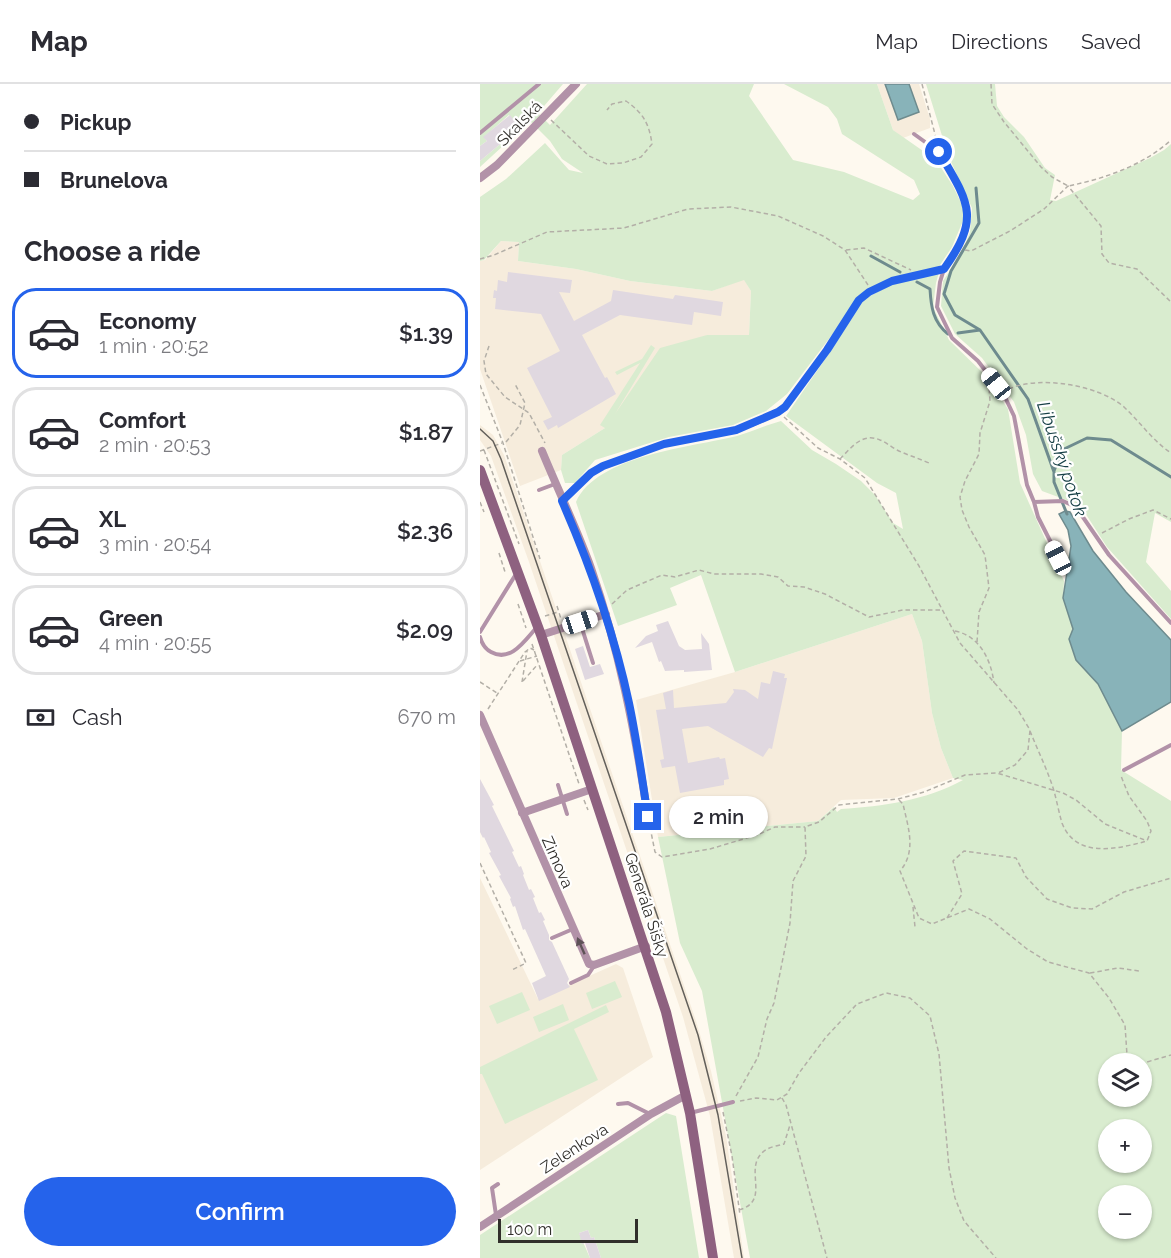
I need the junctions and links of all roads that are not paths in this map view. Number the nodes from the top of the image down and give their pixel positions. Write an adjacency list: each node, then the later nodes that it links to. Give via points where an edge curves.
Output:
1 (539, 84): 3 (lane)
2 (576, 84): 5 (street, Skalská)
3 (480, 133)
4 (914, 134): 6 (lane, via 939,152 966,204 967,230)
5 (480, 178)
6 (944, 269): 11 (lane, via 892,281 859,300 827,350 778,412 736,430 664,444 603,466); 12 (lane, via 937,308 952,338 978,361 1004,395 1014,416)
7 (544, 447): 9 (street)
8 (480, 470): 13 (main road, Generála Šišky)
9 (555, 484): 10 (lane); 11 (street)
10 (539, 490)
11 (562, 501): 15 (street)
12 (1034, 502): 14 (lane); 17 (lane, via 1063,501 1080,511 1109,555)
13 (518, 570): 18 (main road, Generála Šišky); 19 (lane)
14 (1066, 572)
15 (607, 610): 16 (street); 30 (street, via 629,704)
16 (580, 622): 18 (street); 21 (lane)
17 (1171, 623)
18 (539, 631): 20 (lane, via 528,636 516,650 502,655 487,650); 26 (main road, Generála Šišky)
19 (480, 632)
20 (480, 637)
21 (593, 663)
22 (483, 714): 28 (street, Zimova)
23 (1171, 745): 24 (lane)
24 (1124, 770)
25 (558, 785): 27 (lane)
26 (587, 791): 27 (street); 33 (main road, Generála Šišky)
27 (562, 799): 28 (street); 29 (lane)
28 (522, 813): 31 (street, Zimova)
29 (567, 814)
30 (648, 817)
31 (574, 928): 32 (lane); 34 (street, Zimova, one-way to 31, via 589,964)
32 (552, 938)
33 (646, 946): 34 (street); 36 (main road, Generála Šišky)
34 (594, 965): 35 (lane, via 588,975)
35 (571, 983)
36 (686, 1095): 39 (main road, Generála Šišky); 40 (street, Zelenkova)
37 (733, 1102): 39 (lane)
38 (618, 1104): 40 (lane, via 628,1103)
39 (690, 1113): 44 (main road, Generála Šišky)
40 (651, 1114): 42 (street, Zelenkova)
41 (498, 1184): 42 (lane, via 492,1188)
42 (496, 1216): 43 (street, Zelenkova)
43 (480, 1227)
44 (713, 1258)

